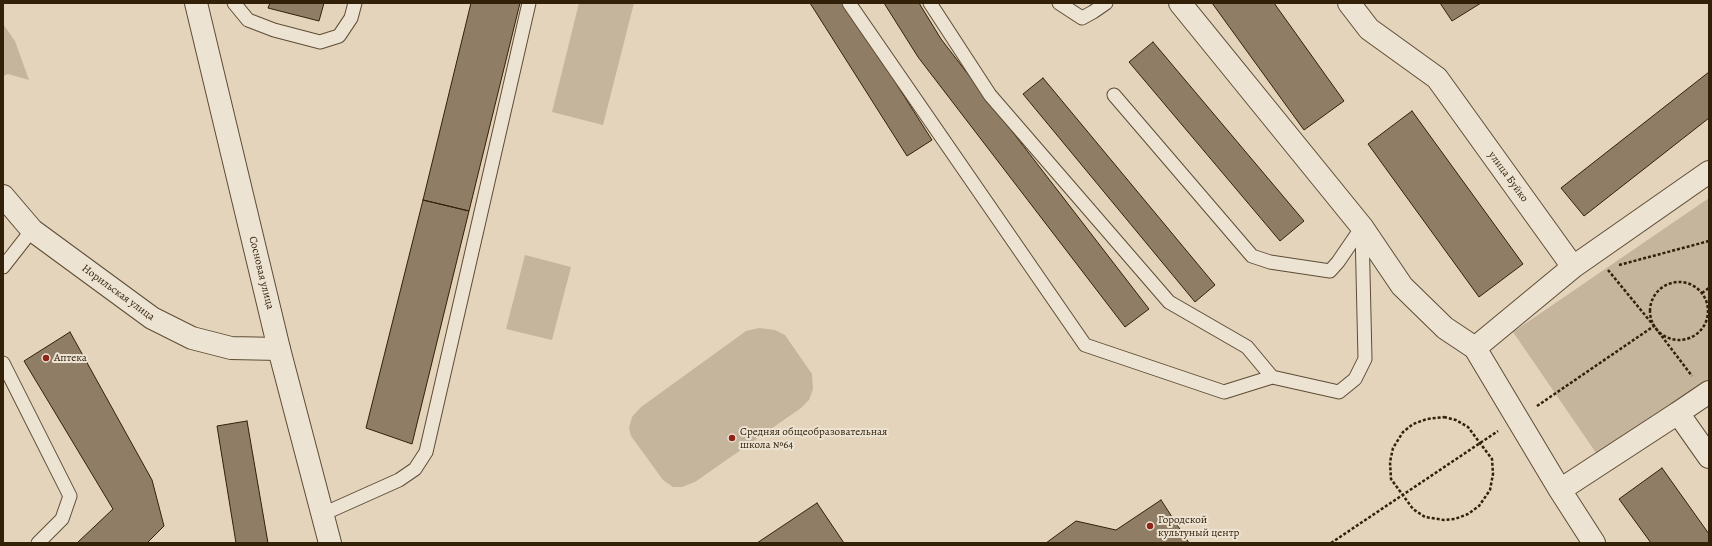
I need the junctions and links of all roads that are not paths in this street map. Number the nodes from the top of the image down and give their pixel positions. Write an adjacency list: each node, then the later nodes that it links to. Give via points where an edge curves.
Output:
1 (196, 3): 19 (street, Сосновая улица)
2 (234, 3): 3 (lane, via 248,20 320,42 339,36 351,18)
3 (355, 3)
4 (529, 3): 26 (lane, via 426,452 415,469 399,480)
5 (849, 3): 21 (lane, via 1085,345 1224,392)
6 (930, 3): 21 (lane, via 990,96 1169,302 1247,347)
7 (1059, 3): 8 (lane, via 1082,18)
8 (1106, 3)
9 (1180, 3): 14 (street)
10 (1349, 3): 17 (street, улица Буйко, via 1369,29 1437,78)
11 (1114, 95): 14 (lane, via 1252,256 1270,262 1330,271)
12 (1709, 172): 17 (street)
13 (3, 196): 15 (street, Норильская улица)
14 (1362, 227): 18 (street, via 1402,286 1445,328); 21 (lane, via 1365,359 1355,379 1339,392)
15 (32, 230): 16 (lane); 19 (street, Норильская улица, via 152,318 192,338 231,348)
16 (3, 267)
17 (1573, 267): 18 (street)
18 (1475, 348): 25 (street)
19 (279, 349): 26 (street, Сосновая улица)
20 (3, 363): 27 (lane, via 70,496 62,518)
21 (1272, 377)
22 (1702, 385): 23 (street)
23 (1678, 413): 24 (street); 25 (street)
24 (1709, 457)
25 (1560, 490): 29 (street)
26 (324, 514): 28 (street, Сосновая улица)
27 (38, 543)
28 (330, 543)
29 (1594, 543)

